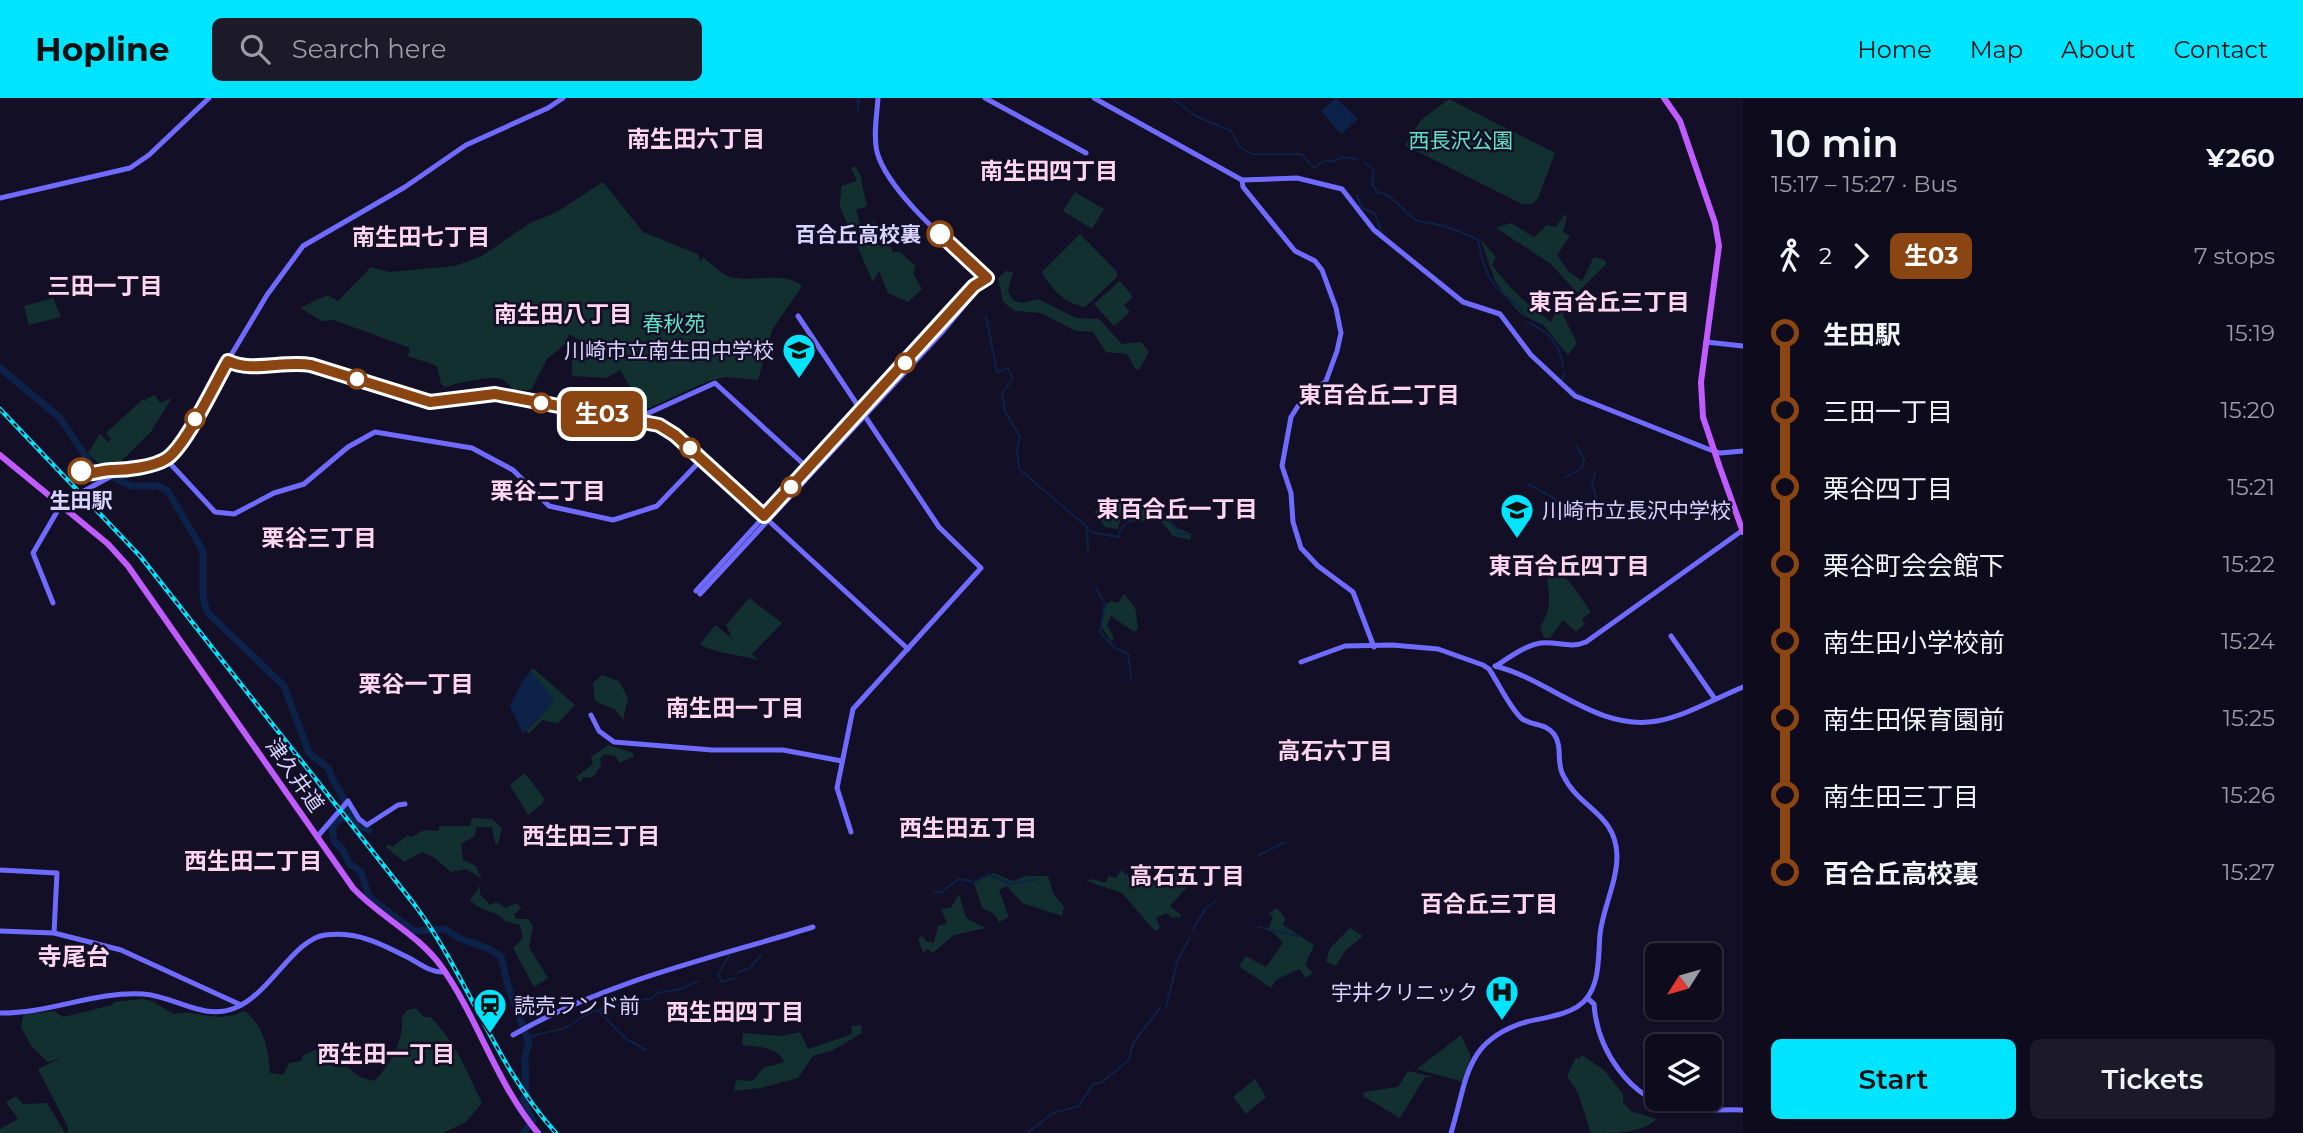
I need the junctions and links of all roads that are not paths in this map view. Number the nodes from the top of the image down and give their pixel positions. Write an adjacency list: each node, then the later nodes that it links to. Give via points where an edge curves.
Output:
1 (209, 98): 9 (street, via 130,168)
2 (563, 98): 13 (street, via 466,145 412,183 306,243 282,271)
3 (878, 98): 14 (street, via 876,149 884,169 934,229 987,278 944,330)
4 (985, 98): 7 (street)
5 (1094, 98): 8 (street)
6 (1669, 99): 11 (main road, via 1694,161 1719,246)
7 (1086, 153)
8 (1242, 180): 16 (street, via 1297,178 1342,189 1374,230 1463,302 1500,314 1531,355 1575,396 1720,453); 27 (street, via 1292,248 1322,270 1336,308 1341,333 1336,353 1326,381 1291,418 1282,466 1301,548 1353,592)
9 (0, 198)
10 (798, 316): 14 (street)
11 (1706, 342): 12 (street); 23 (main road, bridge, via 1703,416)
12 (1743, 345)
13 (228, 361): 15 (street, via 311,365 430,402 495,394); 18 (street, via 179,446)
14 (862, 412): 20 (street); 28 (street, via 946,536 981,568)
15 (639, 421): 19 (street, via 667,429); 20 (street, via 715,383)
16 (1743, 451)
17 (0, 455): 21 (main road, 津久井道)
18 (166, 459): 19 (street, via 215,512 234,514 274,493 304,484 348,447 383,432 472,448 513,470 549,506 613,520 655,508); 21 (street, bridge, via 114,475)
19 (702, 459): 22 (street)
20 (810, 470): 22 (street)
21 (61, 505): 25 (street, via 33,553); 37 (main road, 津久井道, via 128,566)
22 (767, 519): 24 (street); 28 (street)
23 (1743, 531): 30 (street, via 1586,642 1534,645)
24 (698, 592)
25 (53, 603)
26 (1671, 636): 32 (street)
27 (1374, 647): 29 (street, via 1340,647); 30 (street, via 1438,649)
28 (908, 649): 34 (street, via 853,709)
29 (1301, 662)
30 (1492, 667): 32 (street, via 1608,717 1633,722 1670,718); 43 (street, via 1520,717 1555,736 1562,775 1581,802 1604,818 1615,843 1616,865 1603,916 1595,982)
31 (1743, 687): 32 (street)
32 (1715, 699)
33 (591, 715): 34 (street, via 602,734 619,743 783,750)
34 (842, 761): 36 (street, via 837,788)
35 (405, 804): 37 (street, via 367,825 345,803)
36 (851, 832)
37 (317, 837): 42 (main road, 津久井道, via 360,896 423,945)
38 (0, 870): 41 (street, via 57,873)
39 (813, 927): 46 (street, via 670,969 582,1002)
40 (0, 931): 41 (street)
41 (54, 933): 44 (street, via 135,956)
42 (445, 972): 44 (street, via 366,937 324,935 309,942 260,993); 48 (main road, 津久井道)
43 (1587, 998): 47 (street, via 1594,1003 1605,1049 1643,1093 1677,1108); 49 (street, via 1576,1007 1501,1030 1489,1038 1474,1056)
44 (241, 1005): 45 (street, via 208,1012 138,994)
45 (0, 1013)
46 (513, 1035)
47 (1743, 1110)
48 (533, 1128)
49 (1451, 1133)

